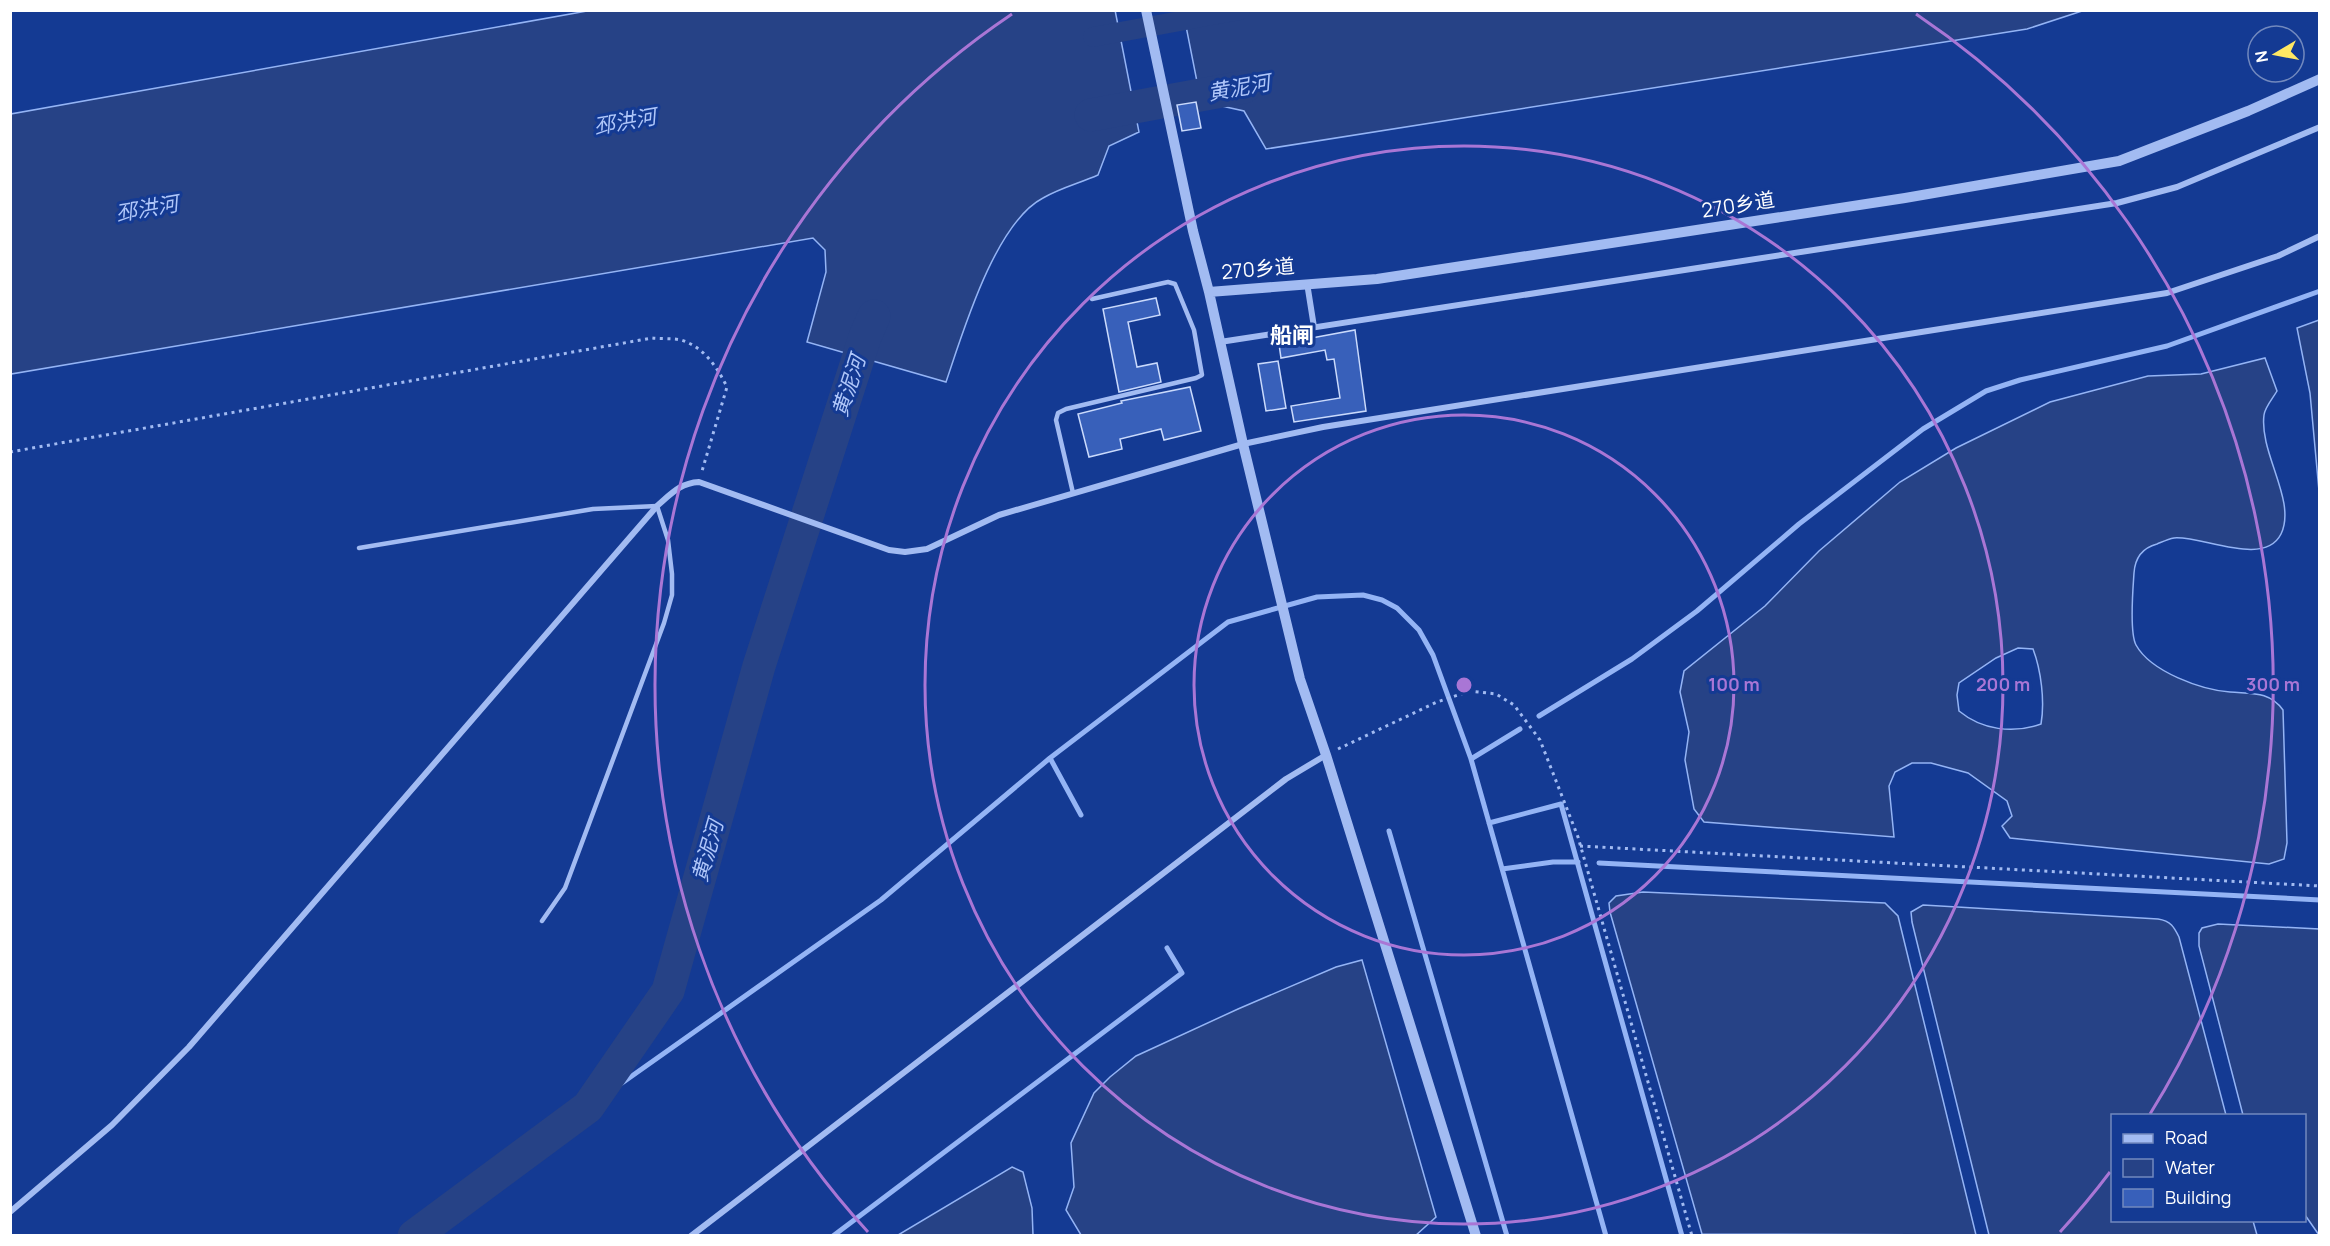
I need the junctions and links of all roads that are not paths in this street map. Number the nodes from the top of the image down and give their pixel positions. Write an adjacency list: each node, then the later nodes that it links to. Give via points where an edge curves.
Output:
1 (1146, 10): 6 (street, 270乡道, via 1192,231)
2 (2319, 79): 5 (street, 270乡道, via 2248,111 2119,160 1905,198 1424,272)
3 (2319, 127): 8 (street, via 2176,187 2117,203)
4 (2319, 236): 10 (street, via 2278,256 2167,293)
5 (1306, 283): 6 (street, 270乡道); 8 (street)
6 (1209, 292): 9 (street)
7 (1092, 299): 11 (lane, via 1168,282 1175,284 1194,330 1202,375 1058,413 1056,420)
8 (1314, 327): 9 (street)
9 (1220, 342): 10 (street)
10 (1243, 444): 11 (street); 14 (street, via 1300,679)
11 (1073, 493): 12 (street, via 999,515 927,549 905,552 889,550 699,482 686,483)
12 (657, 506): 13 (lane, via 594,509); 15 (lane, via 668,540 672,595 565,888); 16 (street, via 189,1047 112,1125)
13 (359, 548)
14 (1326, 755): 17 (street, via 1286,779); 18 (street)
15 (542, 921)
16 (10, 1212)
17 (691, 1236)
18 (1476, 1236)

